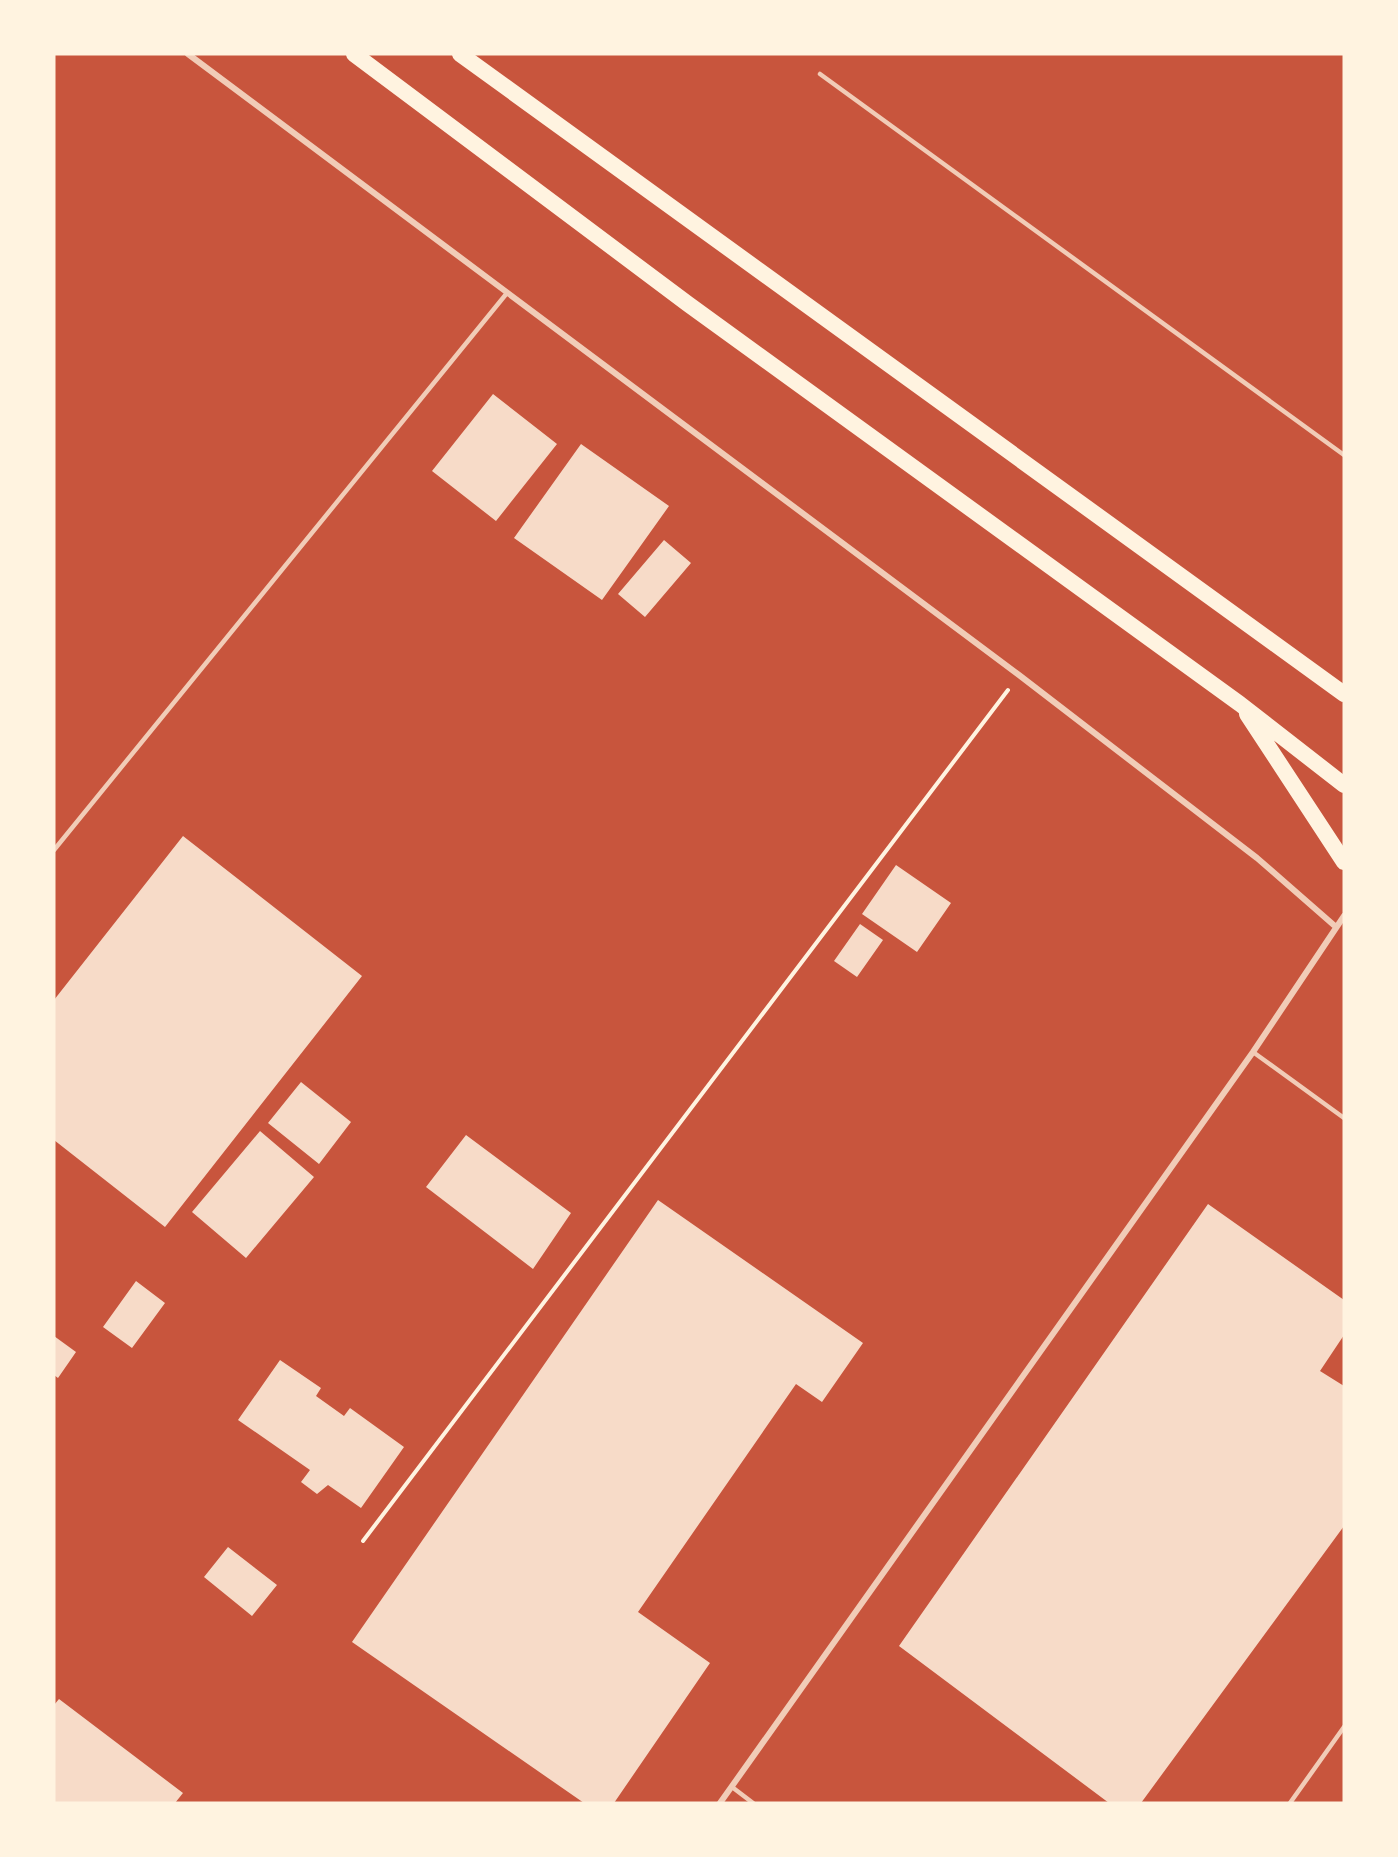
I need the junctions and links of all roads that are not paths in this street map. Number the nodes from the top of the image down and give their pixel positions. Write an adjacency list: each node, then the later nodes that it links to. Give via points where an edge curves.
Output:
1 (188, 54): 5 (street)
2 (354, 54): 8 (highway, via 688,304)
3 (460, 54): 7 (highway)
4 (820, 74): 6 (lane)
5 (507, 294): 10 (lane); 13 (street, via 1020,675 1257,858)
6 (1344, 456)
7 (1344, 694)
8 (1240, 704): 9 (highway); 11 (highway)
9 (1344, 785)
10 (54, 850)
11 (1344, 862)
12 (1344, 916): 13 (street)
13 (1336, 927): 14 (street)
14 (1253, 1052): 15 (lane); 17 (street)
15 (1344, 1118)
16 (1344, 1726): 20 (lane)
17 (732, 1787): 18 (street); 19 (lane)
18 (720, 1803)
19 (753, 1803)
20 (1290, 1803)

